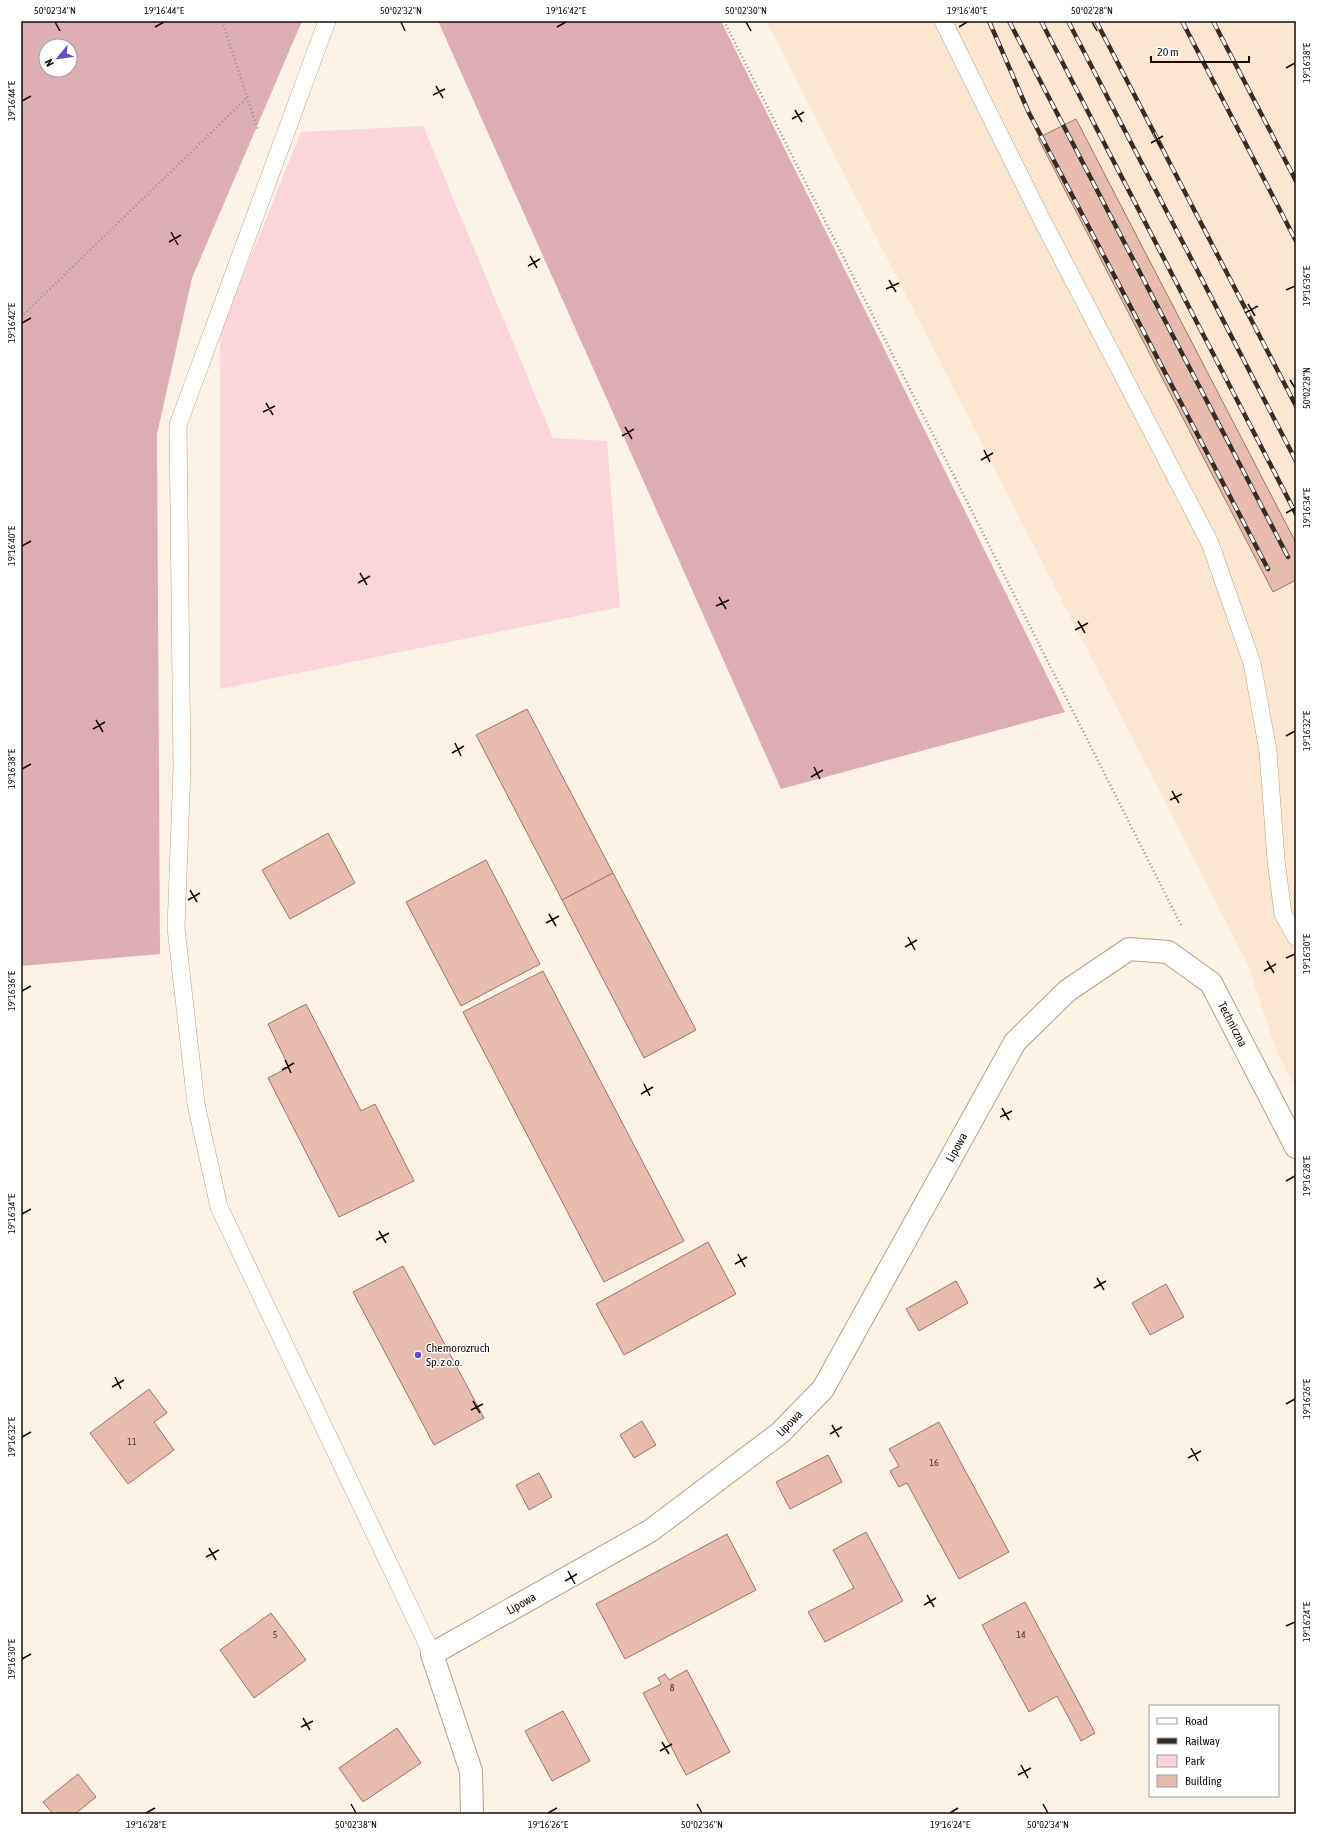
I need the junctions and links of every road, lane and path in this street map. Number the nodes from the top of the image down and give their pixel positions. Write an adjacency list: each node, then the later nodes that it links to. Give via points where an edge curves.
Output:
1 (222, 21): 5 (path)
2 (327, 21): 6 (lane)
3 (724, 21): 8 (path)
4 (943, 21): 9 (lane, via 1041,218 1210,543 1252,663 1268,751 1276,860 1283,914)
5 (248, 97): 6 (path); 7 (path)
6 (272, 170): 12 (lane, via 178,425 182,768 177,936 196,1104 219,1207)
7 (21, 317)
8 (1186, 933)
9 (1296, 936)
10 (1129, 949): 11 (street, Techniczna, via 1168,952 1211,983); 12 (street, Lipowa, via 1067,991 1015,1042 823,1388 780,1433 650,1531)
11 (1296, 1147)
12 (432, 1654): 13 (street, via 471,1771)
13 (472, 1814)

